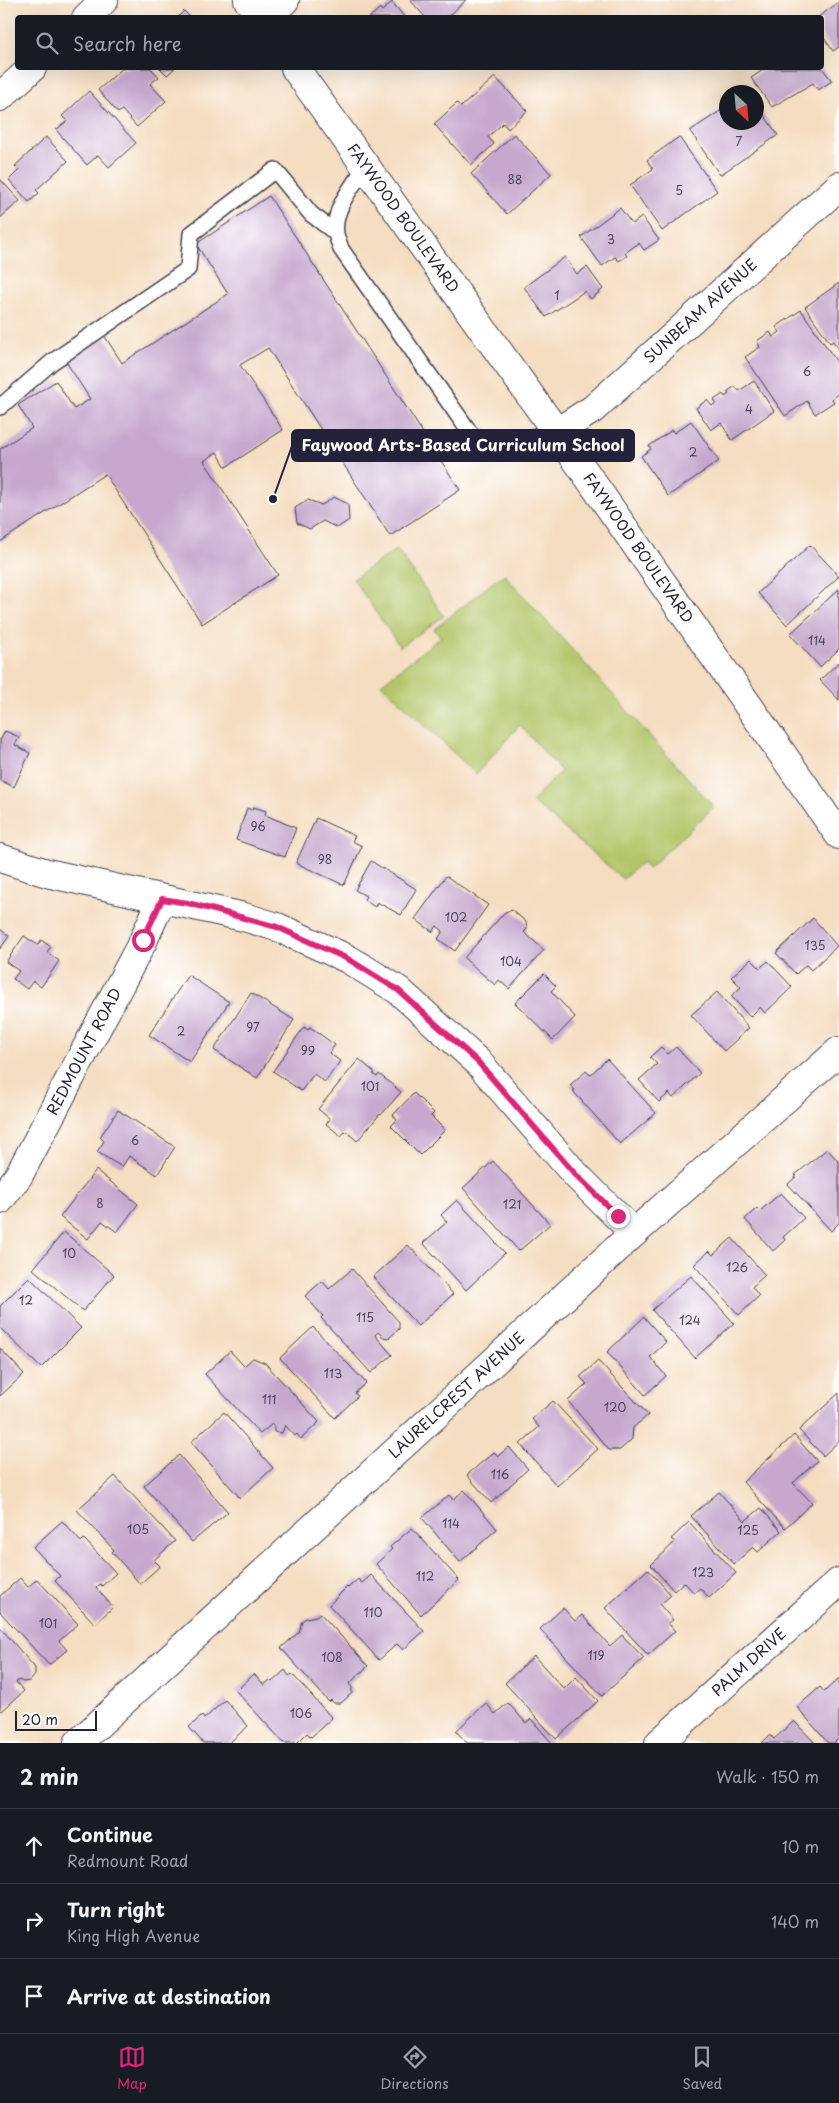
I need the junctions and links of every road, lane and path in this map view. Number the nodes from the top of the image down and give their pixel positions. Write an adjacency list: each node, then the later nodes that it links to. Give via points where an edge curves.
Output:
1 (104, 0): 4 (street)
2 (248, 0): 5 (street)
3 (285, 0): 6 (street)
4 (89, 15)
5 (259, 15)
6 (269, 15)
7 (30, 70): 9 (street)
8 (297, 70): 10 (street, FAYWOOD BOULEVARD)
9 (0, 97)
10 (367, 165): 12 (lane, via 341,207); 14 (street, FAYWOOD BOULEVARD)
11 (839, 186): 14 (street, SUNBEAM AVENUE, via 593,410)
12 (336, 233): 13 (lane, via 311,214 275,170 191,234 188,269 52,362); 14 (lane, via 341,249 471,434 493,445)
13 (0, 407)
14 (557, 432): 15 (street, FAYWOOD BOULEVARD)
15 (839, 835)
16 (0, 858): 17 (street, via 48,873)
17 (162, 899): 19 (street, REDMOUNT ROAD, via 19,1175); 20 (street, via 277,927 348,959 398,990 478,1062 575,1174)
18 (839, 1051): 20 (street, LAURELCREST AVENUE)
19 (0, 1200)
20 (634, 1233): 22 (street, LAURELCREST AVENUE)
21 (839, 1582): 23 (street, PALM DRIVE)
22 (78, 1743)
23 (659, 1743)

